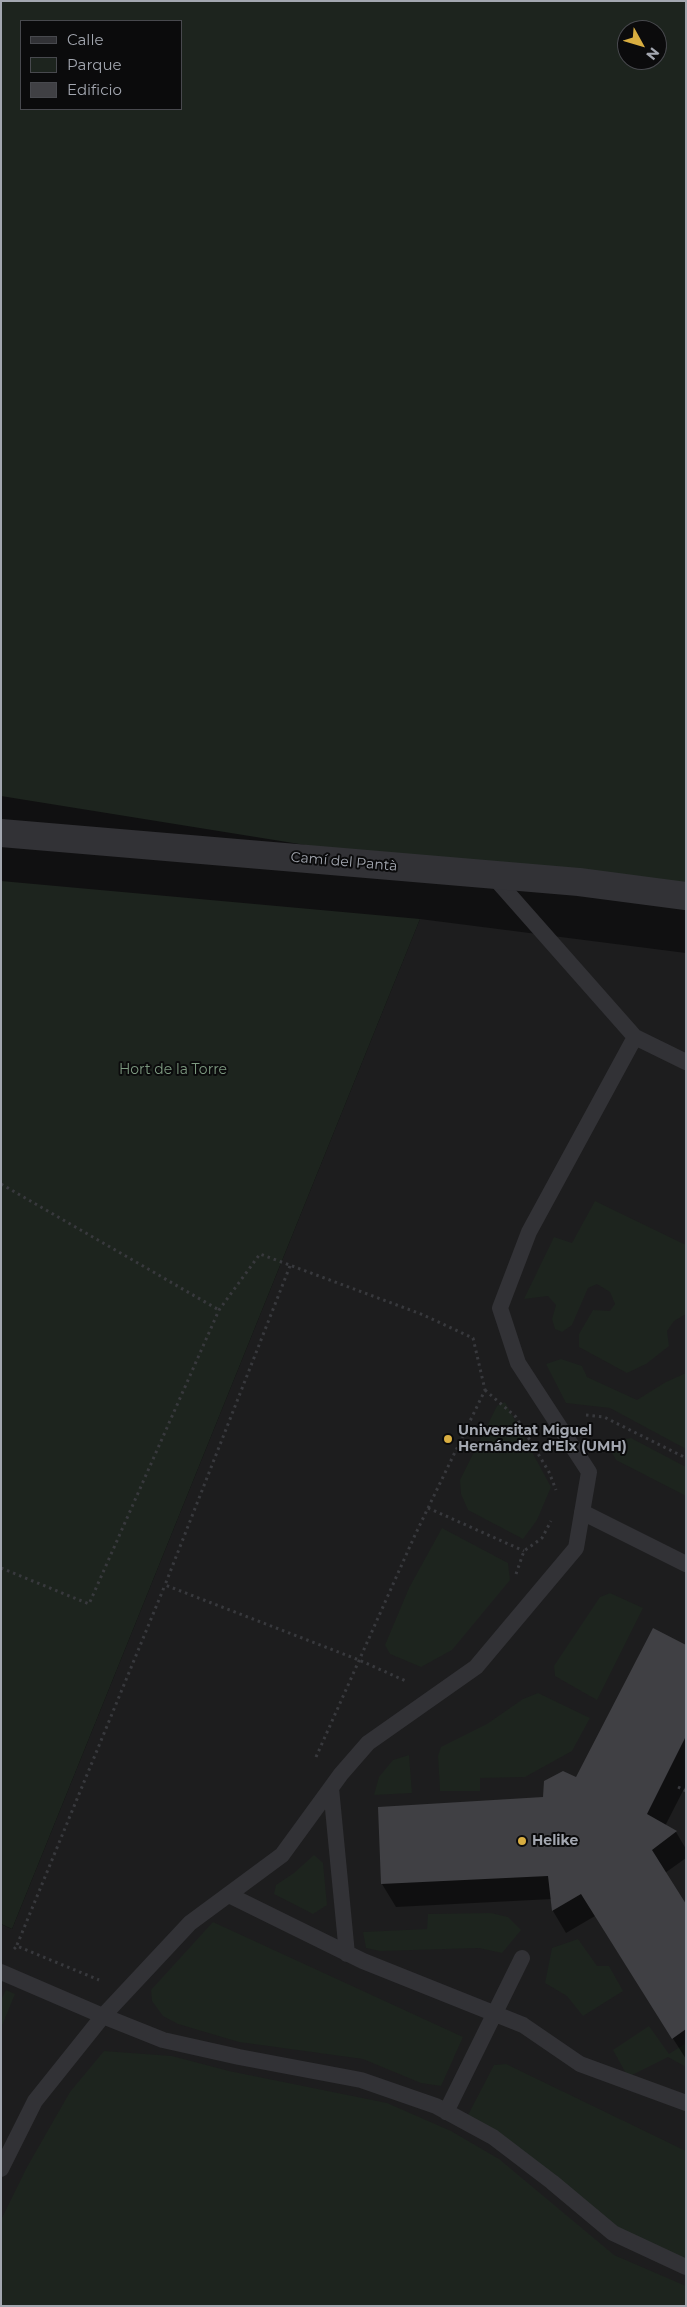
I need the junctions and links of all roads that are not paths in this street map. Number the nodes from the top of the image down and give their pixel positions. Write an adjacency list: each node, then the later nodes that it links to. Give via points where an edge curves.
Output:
1 (1, 833): 2 (street, Camí del Pantà)
2 (492, 875): 3 (street, Camí del Pantà); 4 (lane)
3 (686, 896)
4 (635, 1037): 5 (lane); 6 (lane, via 529,1232 500,1308 518,1363 589,1472)
5 (686, 1062)
6 (582, 1512): 7 (lane); 8 (lane, via 576,1548 476,1667 368,1743)
7 (686, 1564)
8 (331, 1788): 9 (lane, via 282,1856); 10 (lane)
9 (229, 1895): 10 (lane); 14 (lane, via 190,1923)
10 (347, 1954): 13 (lane)
11 (522, 1958): 13 (lane)
12 (1, 1972): 14 (lane)
13 (495, 2014): 15 (lane, via 523,2025 580,2064); 16 (lane)
14 (103, 2016): 16 (lane, via 163,2040 239,2058 361,2080); 17 (lane, via 35,2101)
15 (686, 2103)
16 (446, 2112): 18 (lane, via 493,2137 613,2233)
17 (1, 2169)
18 (686, 2268)

